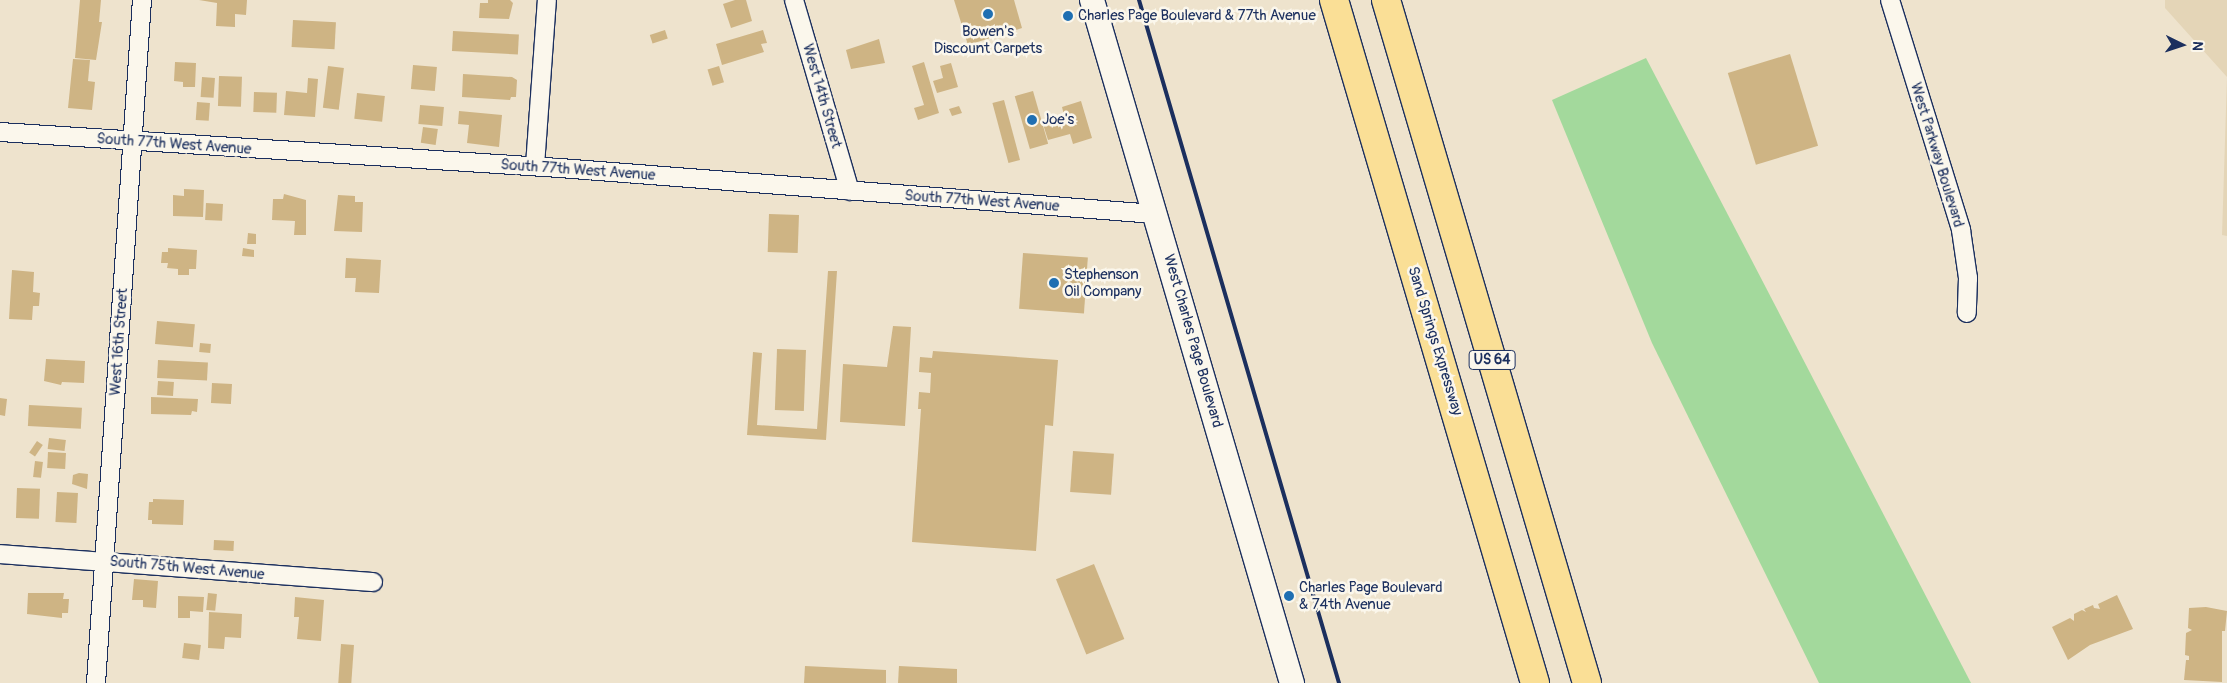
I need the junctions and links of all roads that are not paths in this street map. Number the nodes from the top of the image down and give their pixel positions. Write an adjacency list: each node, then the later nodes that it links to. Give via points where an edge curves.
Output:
1 (142, 0): 13 (street, West 16th Street)
2 (547, 0): 14 (street)
3 (794, 0): 15 (street, West 14th Street)
4 (1092, 0): 16 (main road, West Charles Page Boulevard)
5 (1319, 0): 11 (highway)
6 (1334, 0): 11 (highway, Sand Springs Expressway)
7 (1386, 0): 10 (highway, US 64)
8 (1397, 0): 10 (highway)
9 (1890, 0): 17 (street, West Parkway Boulevard, via 1964,243)
10 (1397, 36): 24 (highway, US 64)
11 (1353, 66): 23 (highway, Sand Springs Expressway)
12 (0, 132): 13 (street, South 77th West Avenue)
13 (132, 142): 14 (street, South 77th West Avenue); 19 (street, West 16th Street)
14 (535, 166): 15 (street, South 77th West Avenue)
15 (850, 191): 16 (street, South 77th West Avenue)
16 (1155, 214): 22 (main road, West Charles Page Boulevard)
17 (1967, 313)
18 (0, 554): 19 (street, South 75th West Avenue)
19 (105, 562): 20 (street, South 75th West Avenue); 21 (street, West 16th Street)
20 (373, 582)
21 (96, 683)
22 (1292, 683)
23 (1536, 683)
24 (1587, 683)

